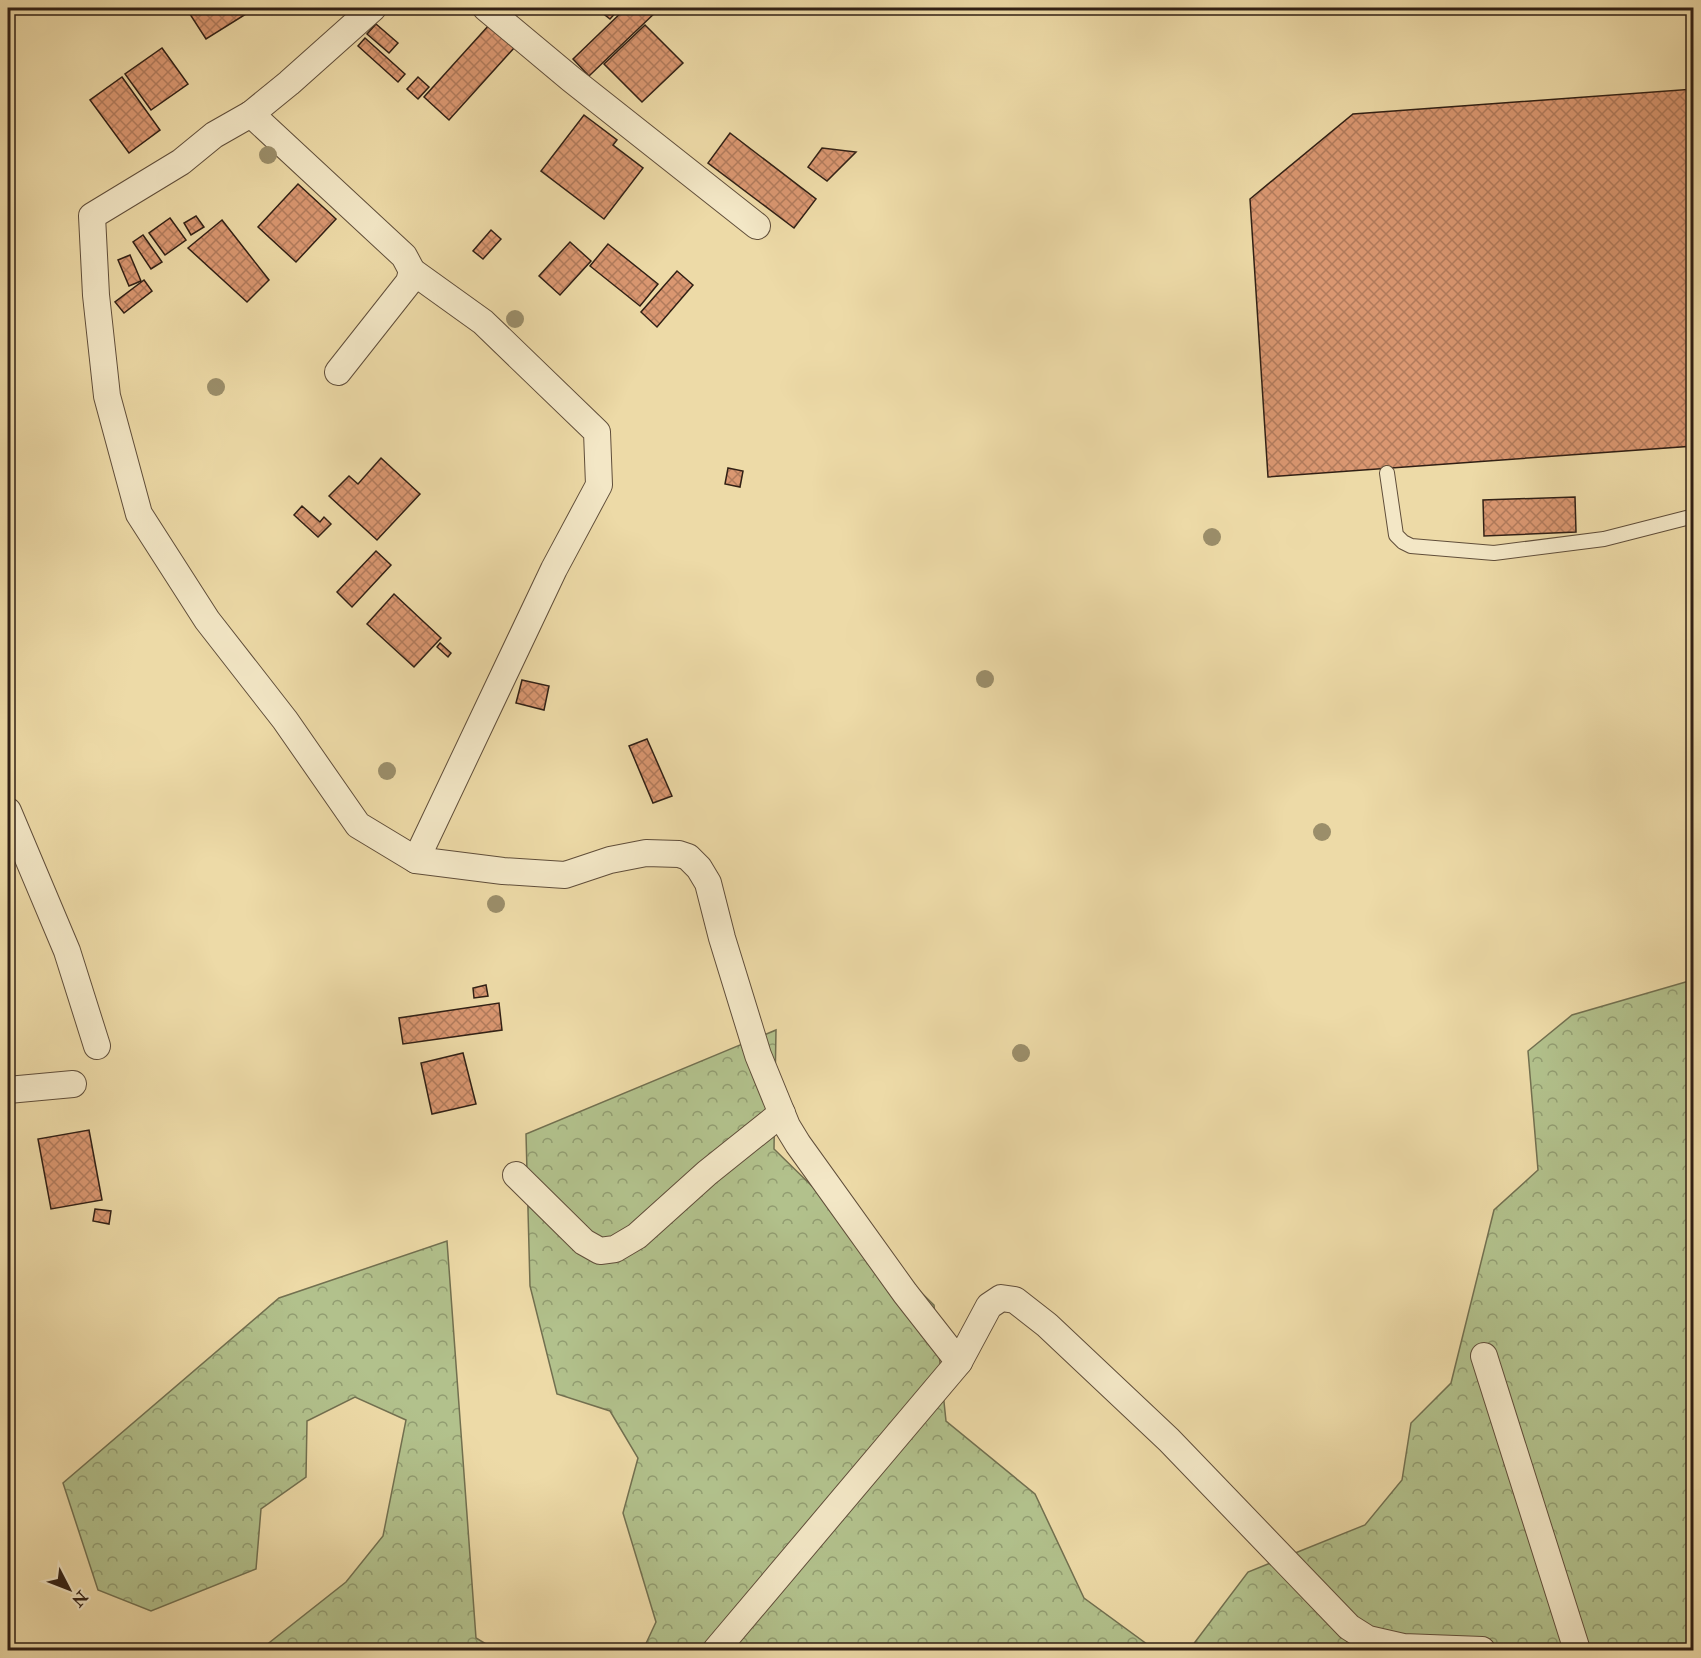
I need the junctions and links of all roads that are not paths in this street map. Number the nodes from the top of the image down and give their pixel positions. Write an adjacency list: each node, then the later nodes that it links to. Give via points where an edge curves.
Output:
1 (373, 8): 3 (street)
2 (486, 8): 4 (street)
3 (251, 114): 5 (street, via 404,256); 10 (street, via 92,216 107,396 139,514 207,620 285,720 358,825)
4 (757, 226)
5 (412, 271): 6 (street, via 409,282); 10 (street, via 483,322 597,432 599,485 549,579)
6 (338, 372)
7 (1388, 473): 8 (lane, via 1395,535 1411,546 1494,554 1604,539)
8 (1694, 516)
9 (8, 811): 11 (street, via 67,951)
10 (416, 860): 14 (street, via 565,875 646,853 688,857 708,883 758,1055)
11 (97, 1046)
12 (73, 1084): 13 (street)
13 (8, 1090)
14 (782, 1113): 15 (street, via 637,1236 615,1248 600,1251 584,1242); 17 (street, via 798,1144)
15 (516, 1175)
16 (1484, 1356): 20 (street)
17 (959, 1362): 18 (street); 19 (street, via 989,1306 1001,1298 1015,1300 1047,1325 1169,1440 1349,1627 1368,1639 1403,1647)
18 (716, 1650)
19 (1479, 1650)
20 (1577, 1650)

